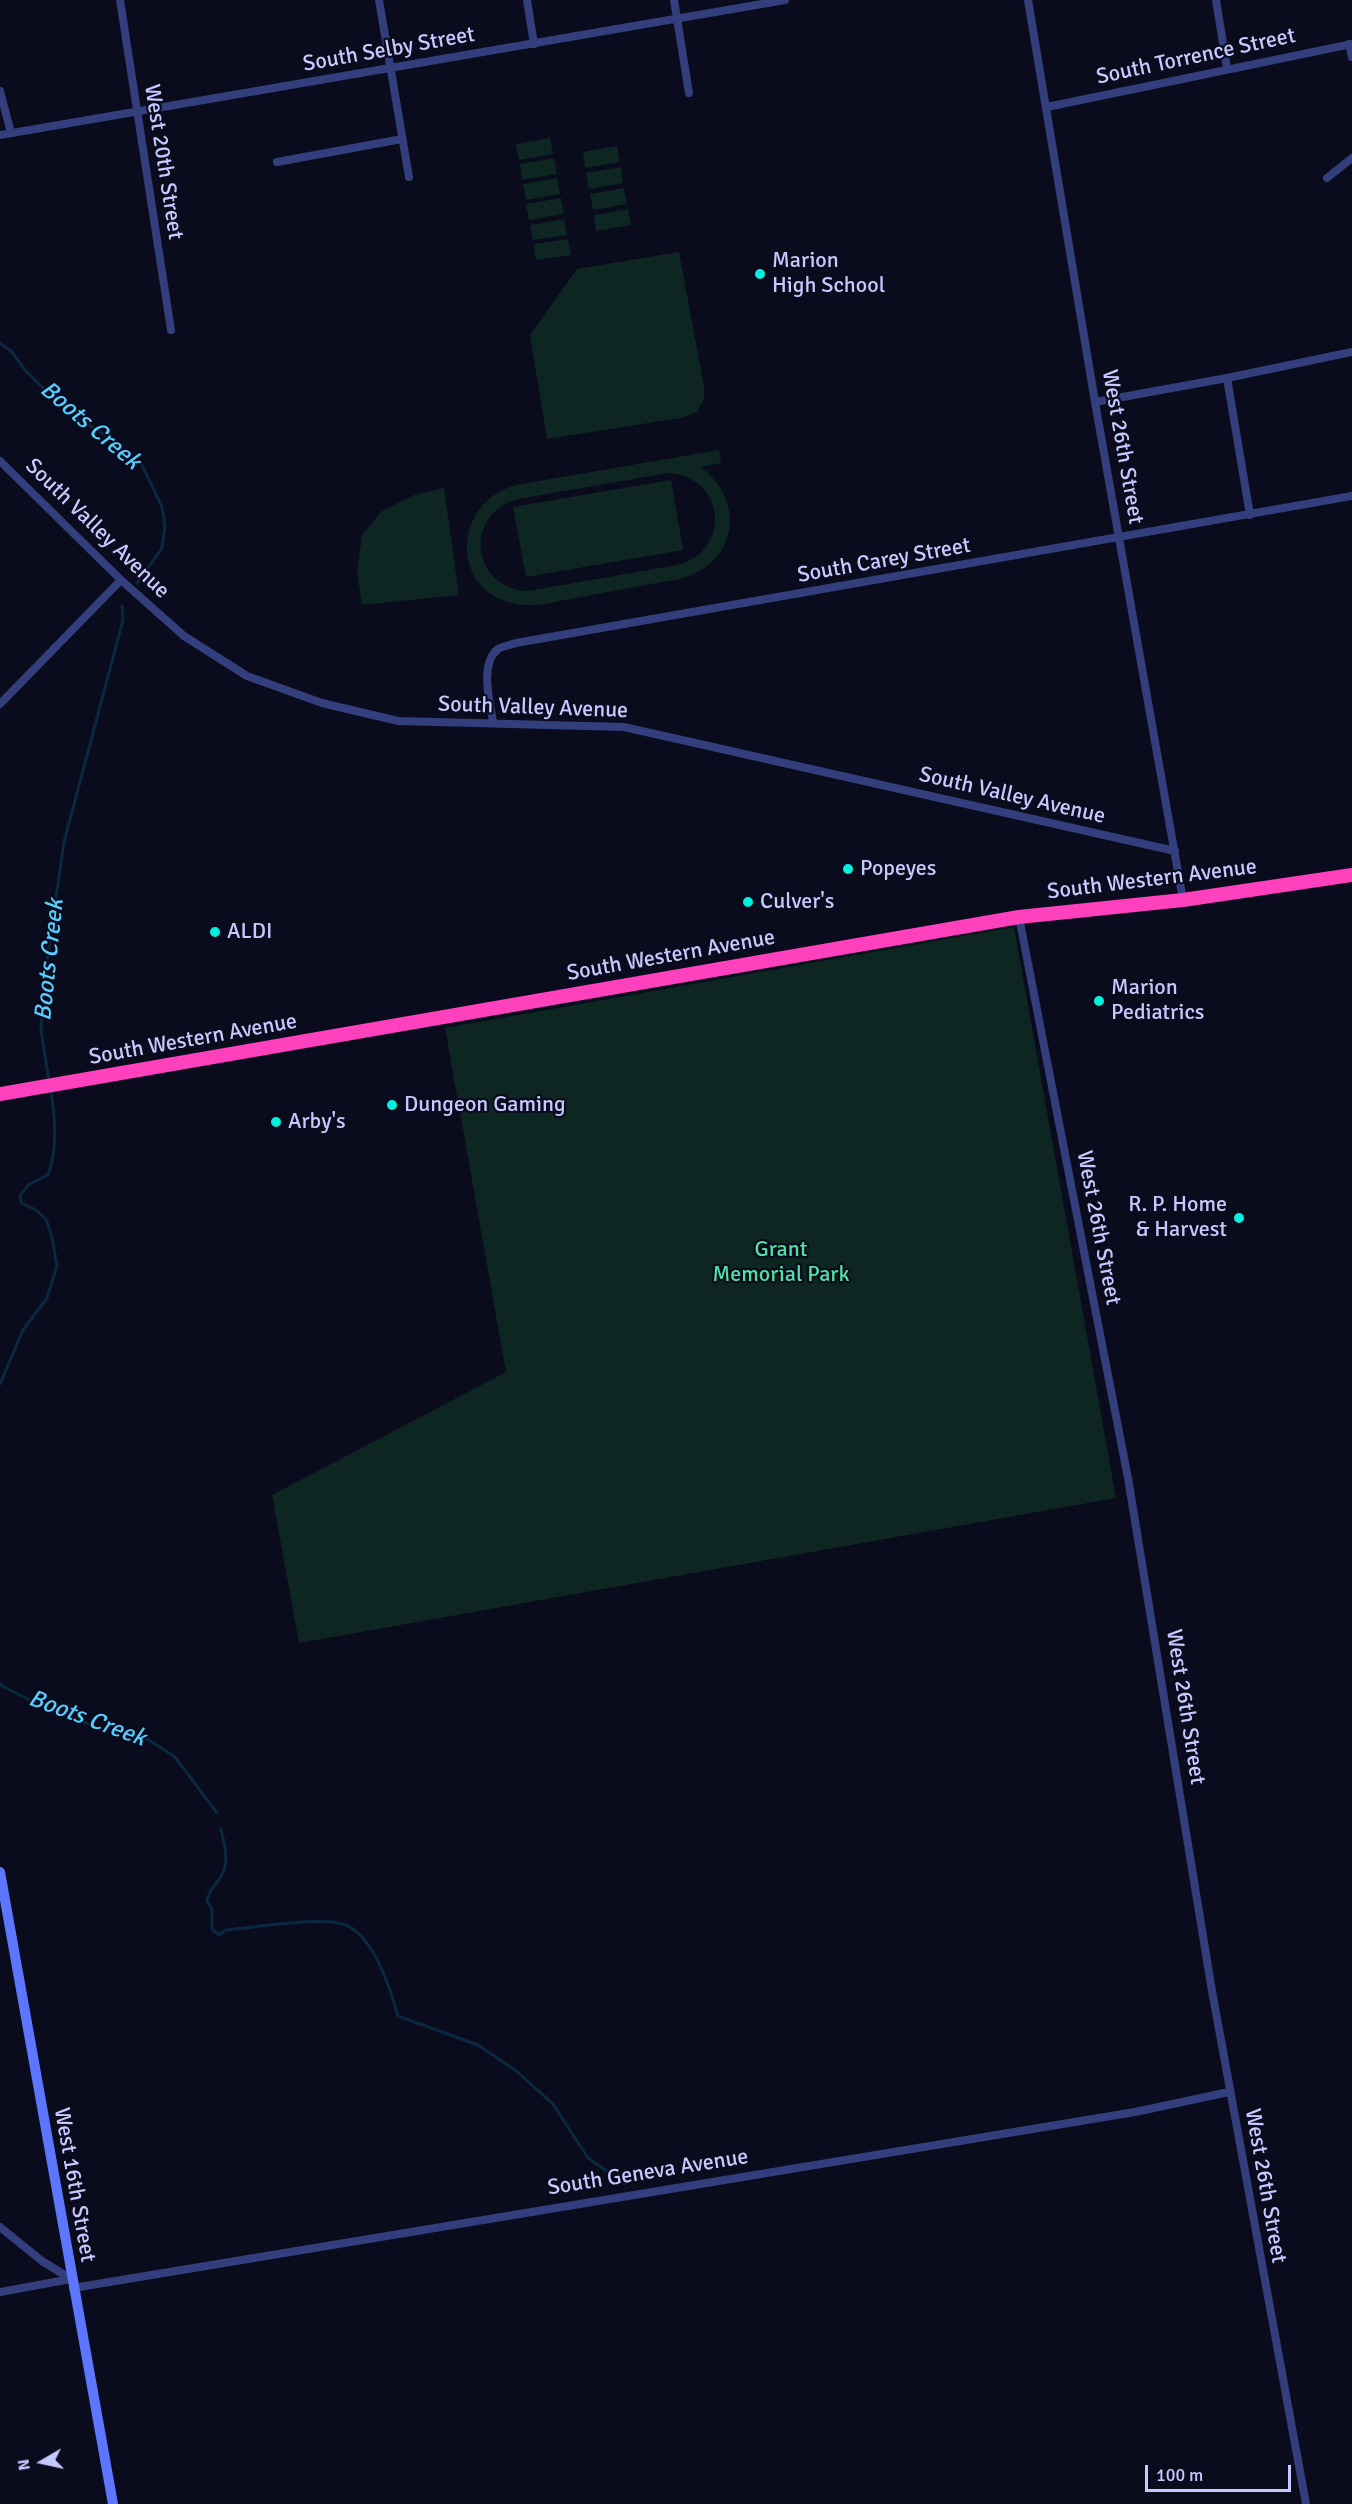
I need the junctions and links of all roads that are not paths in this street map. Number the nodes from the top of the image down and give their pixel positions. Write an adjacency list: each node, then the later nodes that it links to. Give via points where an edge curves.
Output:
1 (120, 0): 17 (street, West 20th Street)
2 (379, 0): 12 (street)
3 (527, 0): 9 (street)
4 (674, 0): 8 (street)
5 (785, 0): 8 (street, South Selby Street)
6 (1028, 0): 16 (street, West 26th Street)
7 (1216, 0): 13 (street)
8 (677, 18): 9 (street, South Selby Street); 15 (street)
9 (534, 44): 12 (street, South Selby Street)
10 (1351, 44): 11 (street); 13 (street, South Torrence Street)
11 (1352, 57)
12 (390, 68): 17 (street, South Selby Street); 20 (street)
13 (1227, 68): 16 (street, South Torrence Street)
14 (0, 91): 18 (street)
15 (689, 93)
16 (1047, 107): 28 (street, West 26th Street)
17 (138, 111): 18 (street, South Selby Street); 25 (street, West 20th Street)
18 (11, 133): 19 (street, South Selby Street)
19 (0, 135)
20 (402, 139): 22 (street); 23 (street)
21 (1352, 158): 24 (street)
22 (277, 162)
23 (409, 177)
24 (1327, 178)
25 (171, 330)
26 (1352, 352): 27 (street)
27 (1227, 378): 28 (street); 31 (street)
28 (1095, 402): 32 (street, West 26th Street)
29 (0, 461): 33 (street, South Valley Avenue)
30 (1352, 496): 31 (street, South Carey Street)
31 (1250, 515): 32 (street, South Carey Street)
32 (1120, 537): 35 (street, South Carey Street, via 516,643 498,649 490,662 487,680); 36 (street, West 26th Street)
33 (121, 580): 34 (street); 35 (street, South Valley Avenue, via 184,636 247,676 322,703 398,721)
34 (0, 704)
35 (493, 722): 36 (street, South Valley Avenue, via 624,727)
36 (1175, 851): 38 (street, West 26th Street)
37 (1352, 875): 38 (highway, South Western Avenue)
38 (1183, 900): 39 (highway, South Western Avenue)
39 (1019, 917): 40 (highway, South Western Avenue); 42 (street, West 26th Street, via 1128,1478)
40 (0, 1094)
41 (0, 1872): 44 (street, West 16th Street)
42 (1229, 2092): 44 (street, South Geneva Avenue, via 1134,2112); 47 (street, West 26th Street)
43 (0, 2227): 44 (street)
44 (72, 2283): 45 (street, South Geneva Avenue); 46 (street, West 16th Street)
45 (0, 2292)
46 (112, 2504)
47 (1306, 2504)

